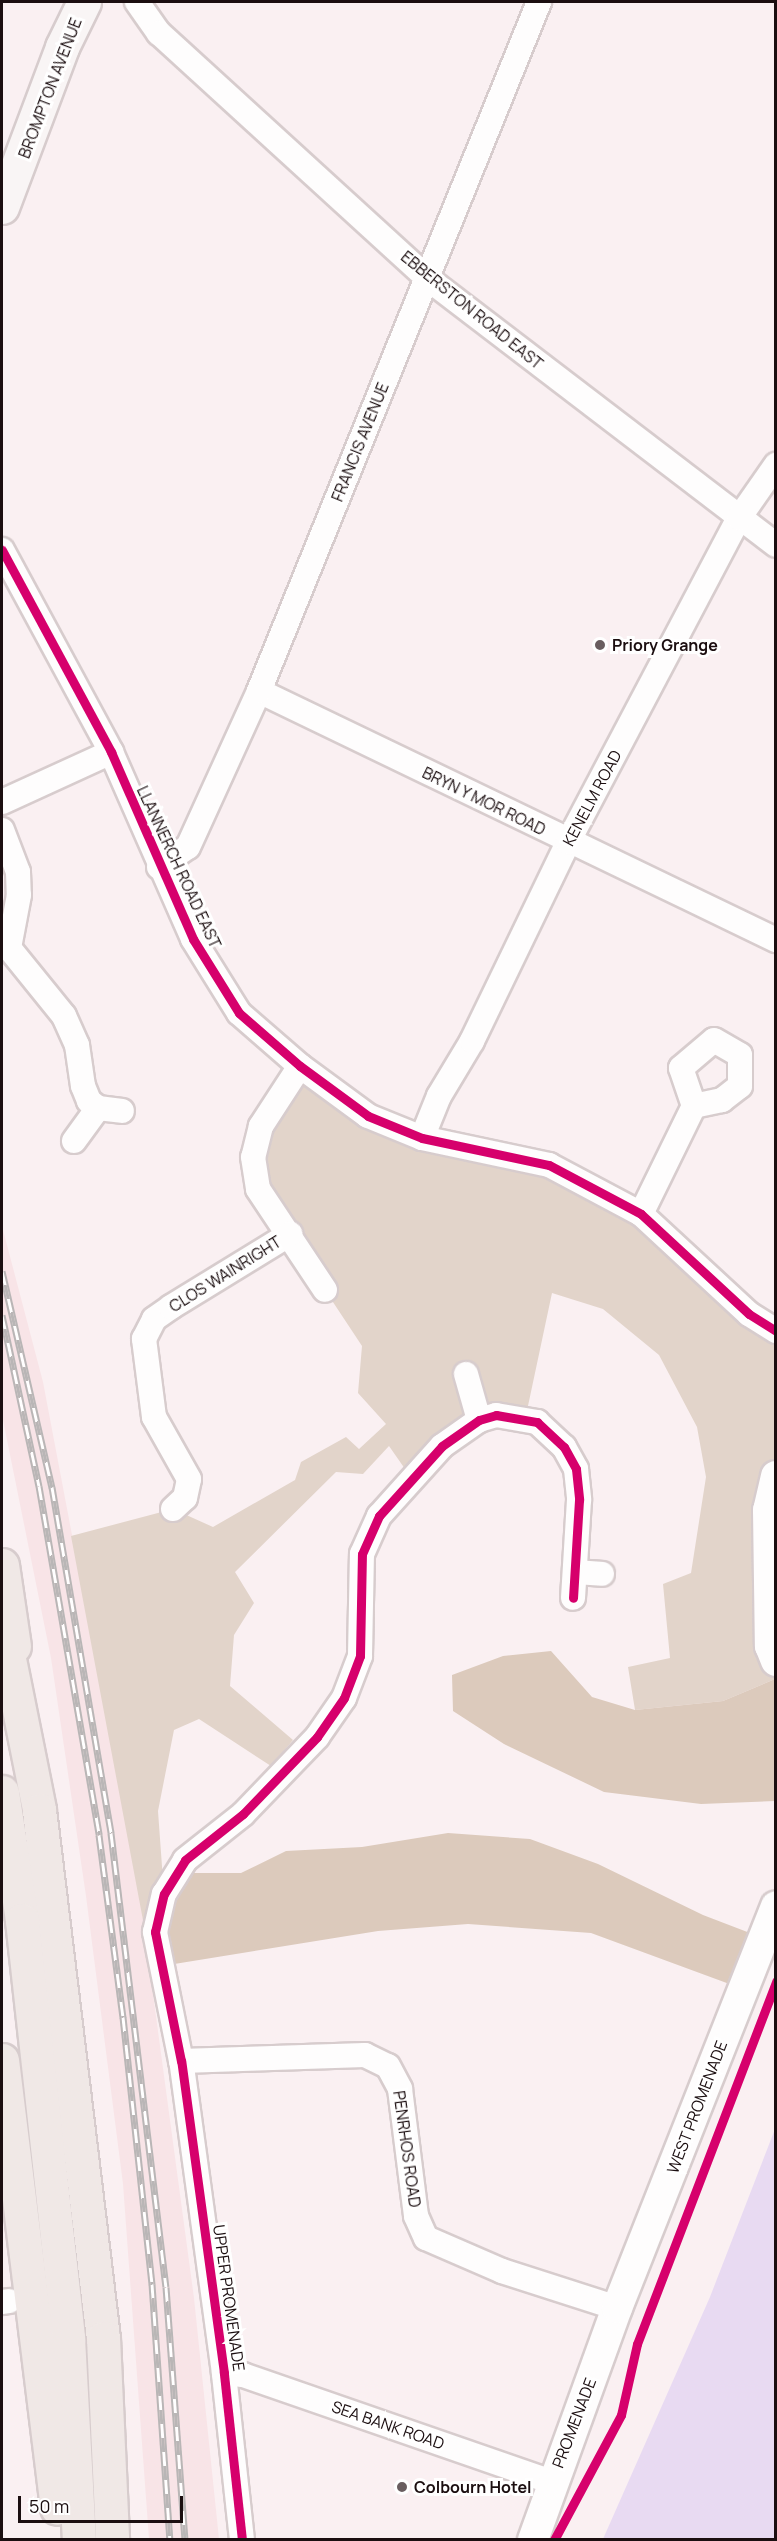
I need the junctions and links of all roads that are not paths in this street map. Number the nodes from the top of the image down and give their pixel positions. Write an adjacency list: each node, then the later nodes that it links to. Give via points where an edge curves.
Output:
1 (84, 2): 4 (main road, BROMPTON AVENUE, via 62,47)
2 (137, 2): 5 (street, EBBERSTON ROAD EAST, via 159,33)
3 (539, 2): 5 (street, FRANCIS AVENUE)
4 (2, 207)
5 (427, 278): 7 (street, EBBERSTON ROAD EAST); 10 (street, FRANCIS AVENUE)
6 (776, 465): 7 (street, KENELM ROAD)
7 (739, 518): 8 (street, EBBERSTON ROAD EAST); 14 (street, KENELM ROAD)
8 (776, 545)
9 (2, 550): 11 (street, LLANNERCH ROAD EAST)
10 (259, 691): 14 (street, BRYN Y MOR ROAD); 15 (street, FRANCIS AVENUE, via 188,847)
11 (111, 752): 12 (street); 15 (street, LLANNERCH ROAD EAST)
12 (2, 802)
13 (2, 830): 19 (street, via 18,872 9,948 64,1016 77,1045 82,1086 89,1101)
14 (568, 843): 16 (street, BRYN Y MOR ROAD); 21 (street, KENELM ROAD, via 472,1041 439,1096)
15 (159, 867): 17 (street, LLANNERCH ROAD EAST, via 193,939 239,1013)
16 (776, 940)
17 (300, 1066): 21 (street, LLANNERCH ROAD EAST, via 368,1116); 24 (street, CLOS WAINRIGHT, via 261,1126 253,1157 258,1189)
18 (694, 1106): 23 (street)
19 (98, 1108): 20 (street); 22 (street)
20 (122, 1111)
21 (422, 1138): 23 (street, LLANNERCH ROAD EAST, via 549,1164)
22 (74, 1141)
23 (641, 1214): 26 (street, LLANNERCH ROAD EAST, via 749,1314)
24 (290, 1234): 25 (street, CLOS WAINRIGHT); 30 (street, CLOS WAINRIGHT, via 154,1319 144,1339 154,1417 189,1479 185,1498)
25 (325, 1290)
26 (776, 1331)
27 (466, 1374): 28 (street)
28 (479, 1420): 32 (street, via 496,1415 537,1422 564,1447 576,1469); 41 (street, UPPER PROMENADE, via 442,1446 379,1516 362,1554 360,1656 344,1698 317,1737 243,1814 185,1860 164,1894 155,1932)
29 (776, 1476): 36 (street, via 768,1510 770,1646)
30 (173, 1509)
31 (2, 1565): 38 (highway)
32 (576, 1572): 33 (street); 34 (street)
33 (602, 1574)
34 (573, 1598)
35 (2, 1624): 38 (highway)
36 (776, 1661)
37 (2, 1792): 46 (highway, via 22,1920 68,2338)
38 (39, 1810): 47 (highway, via 103,2338)
39 (776, 1906): 42 (street, WEST PROMENADE)
40 (2, 2060): 45 (highway)
41 (181, 2061): 42 (street, PENRHOS ROAD, via 365,2055 388,2066 400,2089 416,2216 426,2238 502,2271); 43 (street, UPPER PROMENADE)
42 (618, 2308): 44 (street, PROMENADE)
43 (224, 2373): 44 (street, SEA BANK ROAD, via 243,2374); 48 (street, UPPER PROMENADE)
44 (552, 2482): 49 (street, PROMENADE)
45 (61, 2540)
46 (79, 2540)
47 (111, 2540)
48 (242, 2540)
49 (533, 2540)

